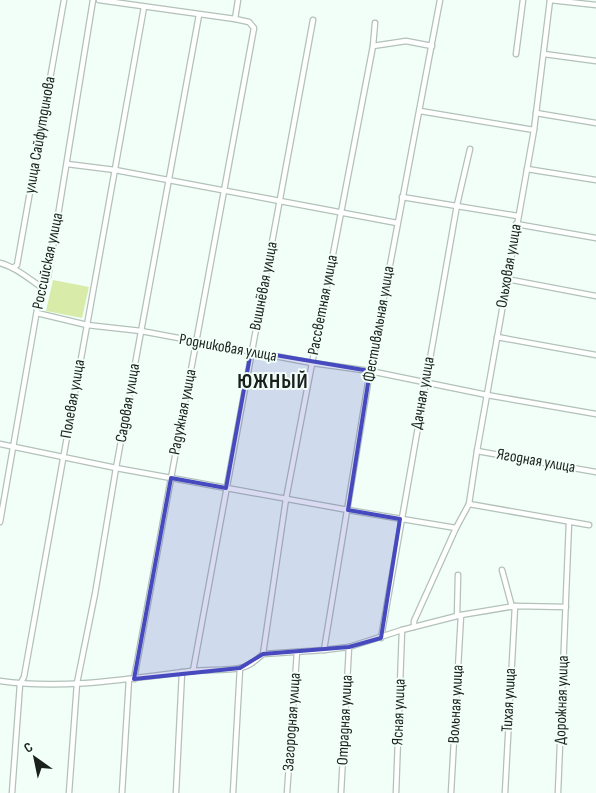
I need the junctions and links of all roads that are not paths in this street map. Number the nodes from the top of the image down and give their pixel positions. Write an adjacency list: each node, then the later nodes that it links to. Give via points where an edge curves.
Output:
1 (64, 0): 39 (street, улица Сайфутдинова, via 17,265)
2 (93, 0): 24 (street, Российская улица)
3 (99, 0): 9 (street)
4 (238, 0): 11 (street)
5 (440, 0): 15 (street, Фестивальная улица)
6 (523, 0): 16 (street)
7 (550, 0): 8 (street); 17 (street, Ольховая улица)
8 (596, 5)
9 (144, 7): 10 (street); 26 (street, Полевая улица)
10 (199, 15): 11 (street); 27 (street, Садовая улица)
11 (235, 19): 29 (street, Радужная улица, via 249,22 254,28)
12 (313, 20): 31 (street, Вишнёвая улица)
13 (375, 23): 14 (street, Рассветная улица)
14 (373, 46): 15 (street, via 406,41); 33 (street, Рассветная улица)
15 (432, 46): 19 (street, Фестивальная улица)
16 (516, 54)
17 (544, 54): 18 (street); 20 (street, Ольховая улица)
18 (596, 61)
19 (420, 111): 22 (street); 30 (street, Фестивальная улица)
20 (536, 114): 21 (street); 22 (street, Ольховая улица)
21 (596, 123)
22 (534, 130): 25 (street, Ольховая улица)
23 (470, 149): 32 (street, Дачная улица)
24 (67, 164): 26 (street); 41 (street, Российская улица, via 48,277)
25 (527, 169): 28 (street); 34 (street, Ольховая улица)
26 (115, 170): 27 (street); 44 (street, Полевая улица)
27 (169, 180): 29 (street); 45 (street, Садовая улица)
28 (596, 180)
29 (224, 191): 31 (street); 47 (street, Радужная улица)
30 (402, 197): 32 (street); 35 (street, Фестивальная улица)
31 (280, 202): 33 (street); 48 (street, Вишнёвая улица)
32 (457, 205): 34 (street); 52 (street, Дачная улица)
33 (341, 213): 35 (street); 50 (street, Рассветная улица)
34 (518, 216): 36 (street, Ольховая улица)
35 (397, 223): 51 (street, Фестивальная улица)
36 (516, 224): 37 (street); 40 (street, Ольховая улица)
37 (596, 238)
38 (0, 263): 39 (street)
39 (13, 268): 41 (street)
40 (506, 279): 42 (street); 46 (street, Ольховая улица)
41 (41, 287): 43 (street, Российская улица)
42 (596, 296)
43 (37, 313): 44 (street, Родниковая улица); 56 (street, Российская улица)
44 (87, 324): 45 (street, Родниковая улица); 58 (street, Полевая улица)
45 (141, 331): 47 (street, Родниковая улица); 59 (street, Садовая улица)
46 (497, 337): 49 (street); 53 (street, Ольховая улица)
47 (196, 342): 48 (street, Родниковая улица); 61 (street, Радужная улица)
48 (252, 351): 50 (street, Родниковая улица); 62 (street, Вишнёвая улица)
49 (596, 355)
50 (312, 363): 51 (street, Родниковая улица); 63 (street, Рассветная улица)
51 (370, 371): 52 (street, Родниковая улица); 65 (street, Фестивальная улица)
52 (426, 381): 53 (street, Родниковая улица); 66 (street, Дачная улица)
53 (486, 395): 54 (street, Родниковая улица); 57 (street, Ольховая улица)
54 (596, 414)
55 (0, 444): 56 (street)
56 (13, 447): 58 (street); 67 (street, Российская улица)
57 (477, 451): 60 (street, Ягодная улица); 64 (street, Ольховая улица)
58 (63, 458): 59 (street); 89 (street, Полевая улица, via 24,677)
59 (116, 468): 61 (street); 88 (street, Садовая улица)
60 (596, 472)
61 (171, 478): 62 (street); 86 (street, Радужная улица)
62 (226, 488): 63 (street); 84 (street, Вишнёвая улица)
63 (286, 499): 65 (street); 82 (street, Рассветная улица)
64 (469, 504): 68 (street); 70 (street, Ольховая улица)
65 (348, 510): 66 (street); 80 (street, Фестивальная улица)
66 (400, 519): 70 (street); 78 (street, Дачная улица)
67 (0, 522)
68 (568, 522): 69 (street); 74 (street, Дорожная улица)
69 (588, 525)
70 (456, 528): 76 (street, Ольховая улица)
71 (502, 570): 73 (street, Тихая улица)
72 (458, 575): 75 (street, Вольная улица)
73 (513, 606): 74 (street); 75 (street); 99 (street, Тихая улица)
74 (566, 607): 100 (street, Дорожная улица)
75 (459, 615): 76 (street); 98 (street, Вольная улица)
76 (414, 627): 77 (street)
77 (402, 630): 78 (street); 97 (street, Ясная улица)
78 (380, 638): 79 (street)
79 (349, 647): 80 (street); 96 (street, Отрадная улица)
80 (324, 650): 81 (street)
81 (297, 652): 82 (street); 95 (street, Загородная улица)
82 (262, 654): 83 (street, via 252,664)
83 (240, 668): 84 (street); 94 (street)
84 (193, 671): 85 (street)
85 (182, 672): 86 (street); 93 (street)
86 (132, 679): 88 (street); 92 (street, Радужная улица)
87 (0, 681): 89 (street)
88 (77, 683): 89 (street); 91 (street, Садовая улица)
89 (20, 684): 90 (street, Полевая улица)
90 (12, 793)
91 (69, 793)
92 (122, 793)
93 (176, 793)
94 (233, 793)
95 (287, 793)
96 (342, 793)
97 (396, 793)
98 (451, 793)
99 (505, 793)
100 (558, 793)

